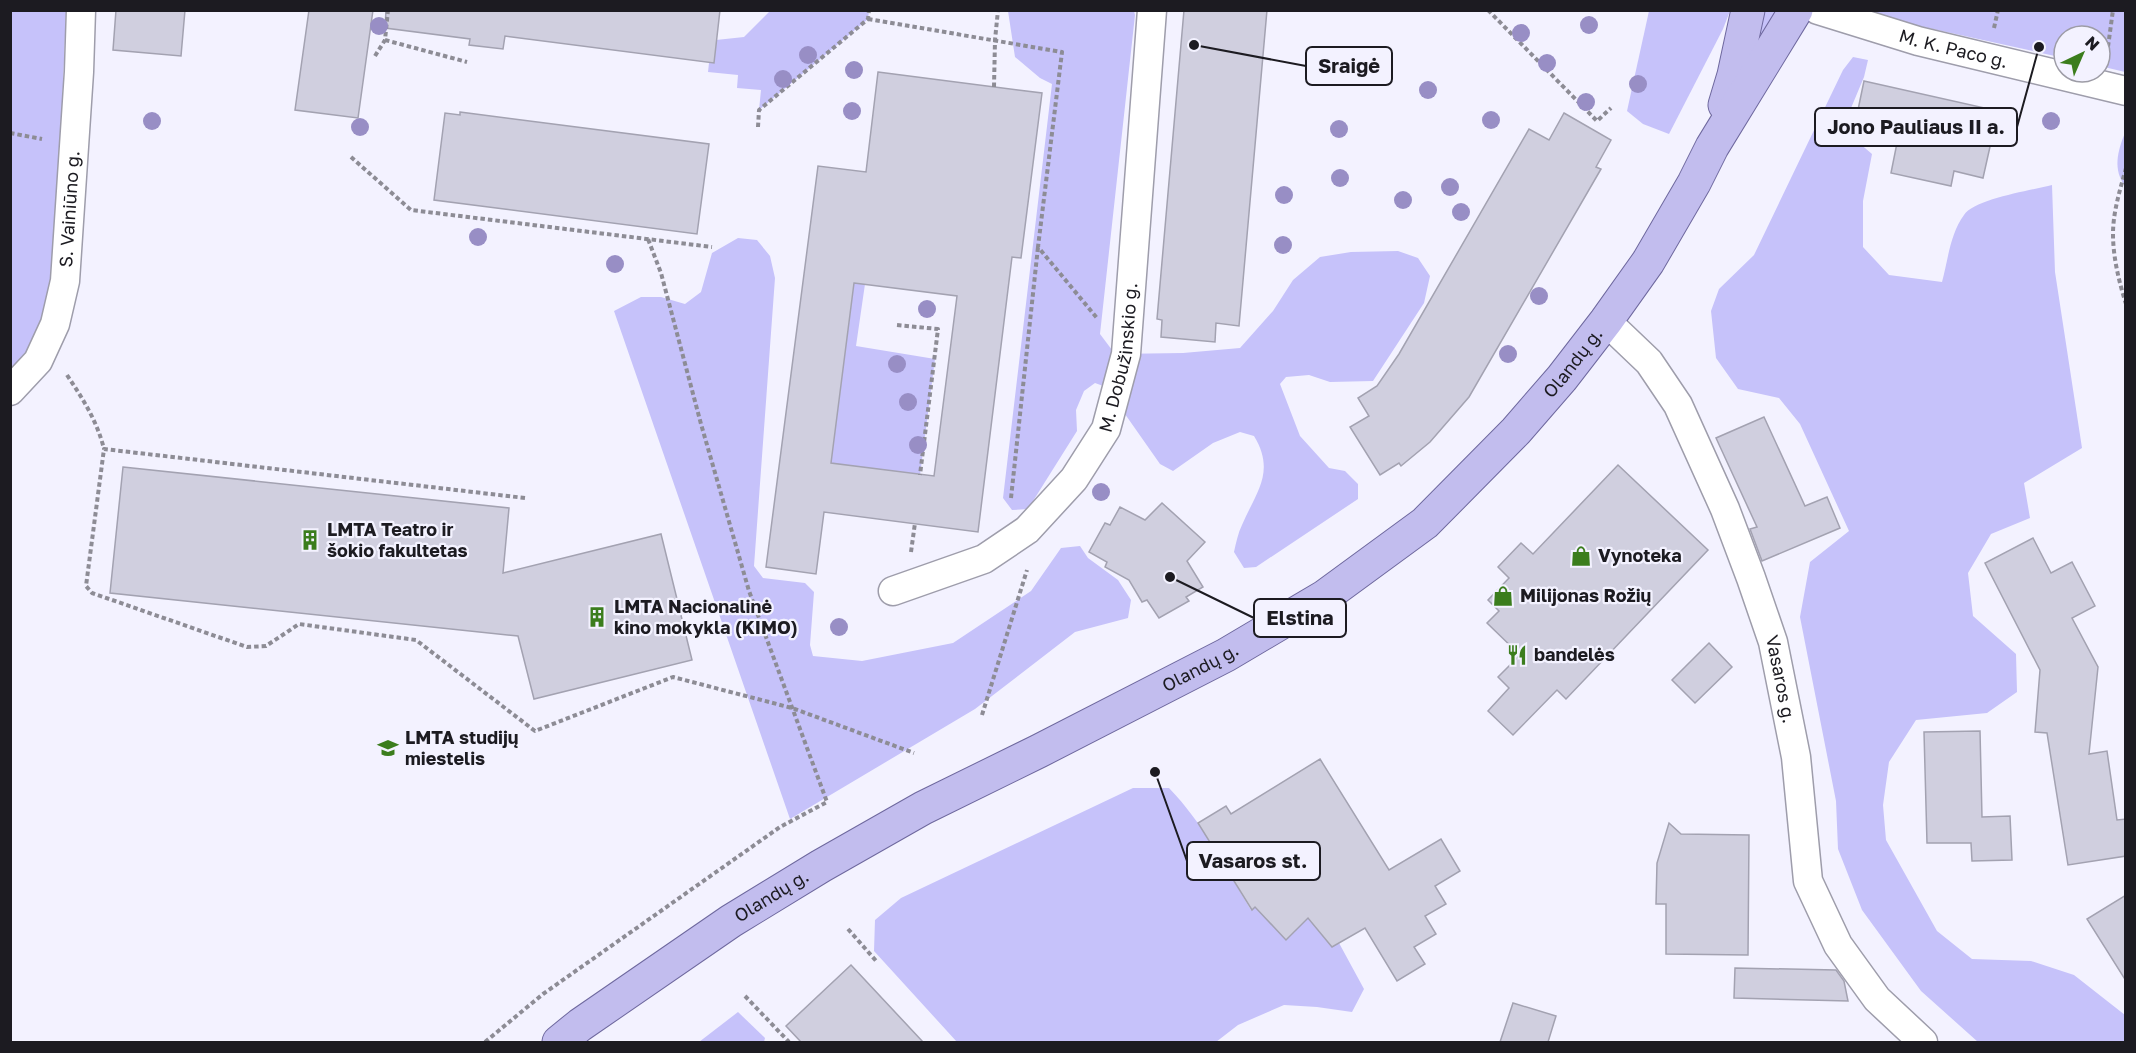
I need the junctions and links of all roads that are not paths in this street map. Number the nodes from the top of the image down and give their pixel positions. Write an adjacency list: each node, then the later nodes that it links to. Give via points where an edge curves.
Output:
1 (81, 10): 9 (street, S. Vainiūno g., via 65,282 55,324 38,361)
2 (1152, 10): 10 (street, M. Dobužinskio g., via 1126,354 1106,429 1074,479 1027,530 984,559)
3 (1748, 10): 7 (main road, Olandų g.)
4 (1796, 10): 7 (main road, Olandų g.)
5 (1818, 10): 6 (street, M. K. Paco g., via 1918,41)
6 (2126, 91)
7 (1712, 147): 8 (main road, Olandų g., via 1648,262)
8 (1606, 321): 11 (main road, Olandų g., via 1516,431 1425,523 1324,597 1226,655 922,808 821,866 731,921); 12 (street, Vasaros g., via 1649,362 1678,405 1751,578 1773,642 1796,757 1808,881 1838,945 1878,999)
9 (10, 391)
10 (893, 591)
11 (559, 1042)
12 (1923, 1042)

